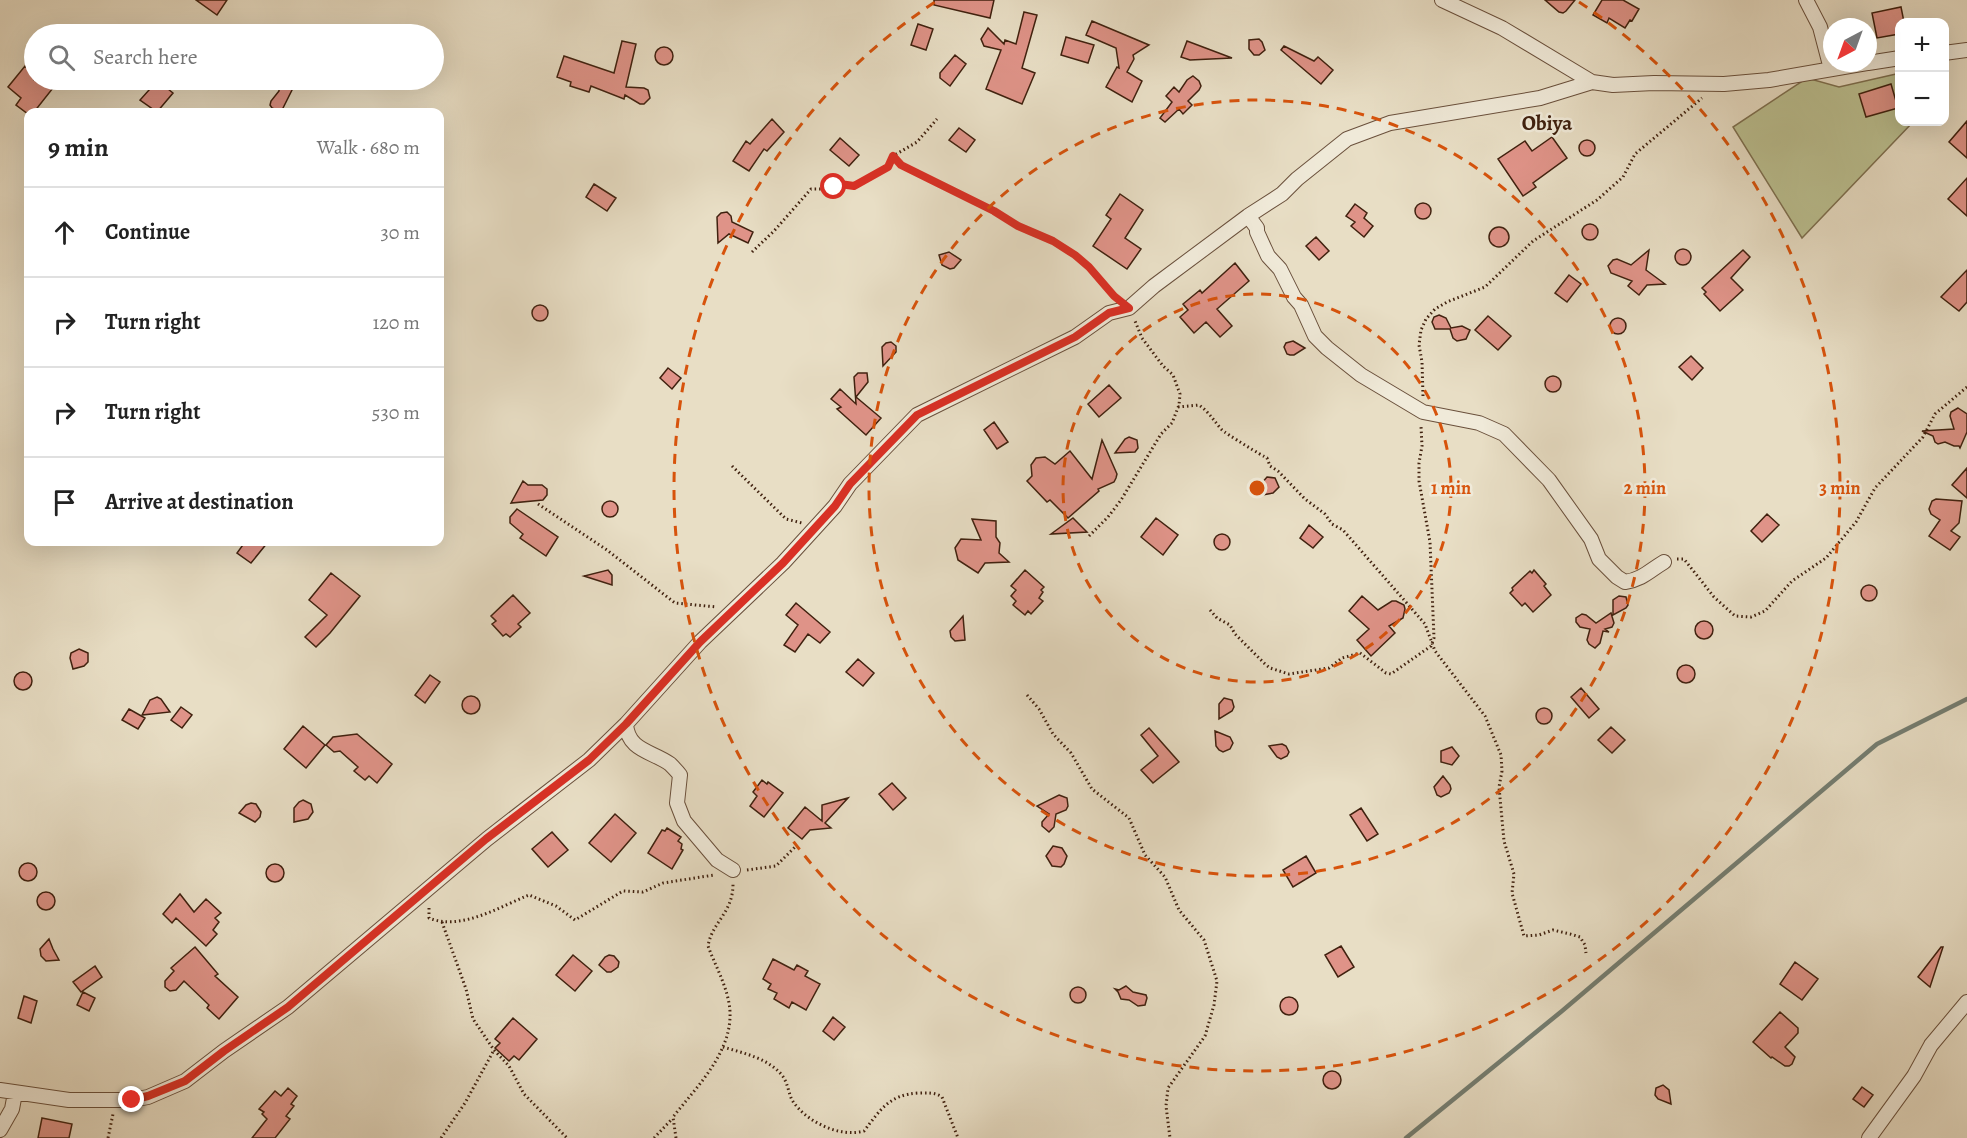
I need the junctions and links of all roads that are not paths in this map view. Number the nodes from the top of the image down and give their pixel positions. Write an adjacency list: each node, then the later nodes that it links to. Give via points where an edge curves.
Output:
1 (1442, 0): 9 (street, via 1502,28)
2 (1806, 0): 3 (street)
3 (1823, 38)
4 (1967, 50): 5 (street)
5 (1949, 52)
6 (1895, 59): 7 (street)
7 (1877, 61)
8 (1823, 70): 9 (street, via 1724,84)
9 (1592, 82): 10 (street, via 1540,98 1390,123 1347,139 1282,194)
10 (1248, 216): 11 (street, via 1315,336 1333,354 1423,412 1479,423 1504,434 1549,480 1591,539 1599,560 1617,577 1625,582 1637,580); 12 (street, via 1129,308 1109,313 1075,337 917,415 850,484 783,563 700,642)
11 (1664, 562)
12 (626, 724): 13 (street, via 627,735 637,747 669,764 680,775 677,803 684,821 717,860); 16 (street, via 589,760 486,839 288,1007 185,1081 132,1100 69,1100)
13 (734, 870)
14 (1967, 1002): 18 (street, via 1931,1045 1914,1076)
15 (0, 1090): 16 (street)
16 (15, 1093): 17 (street, via 12,1109)
17 (0, 1130)
18 (1869, 1138)

